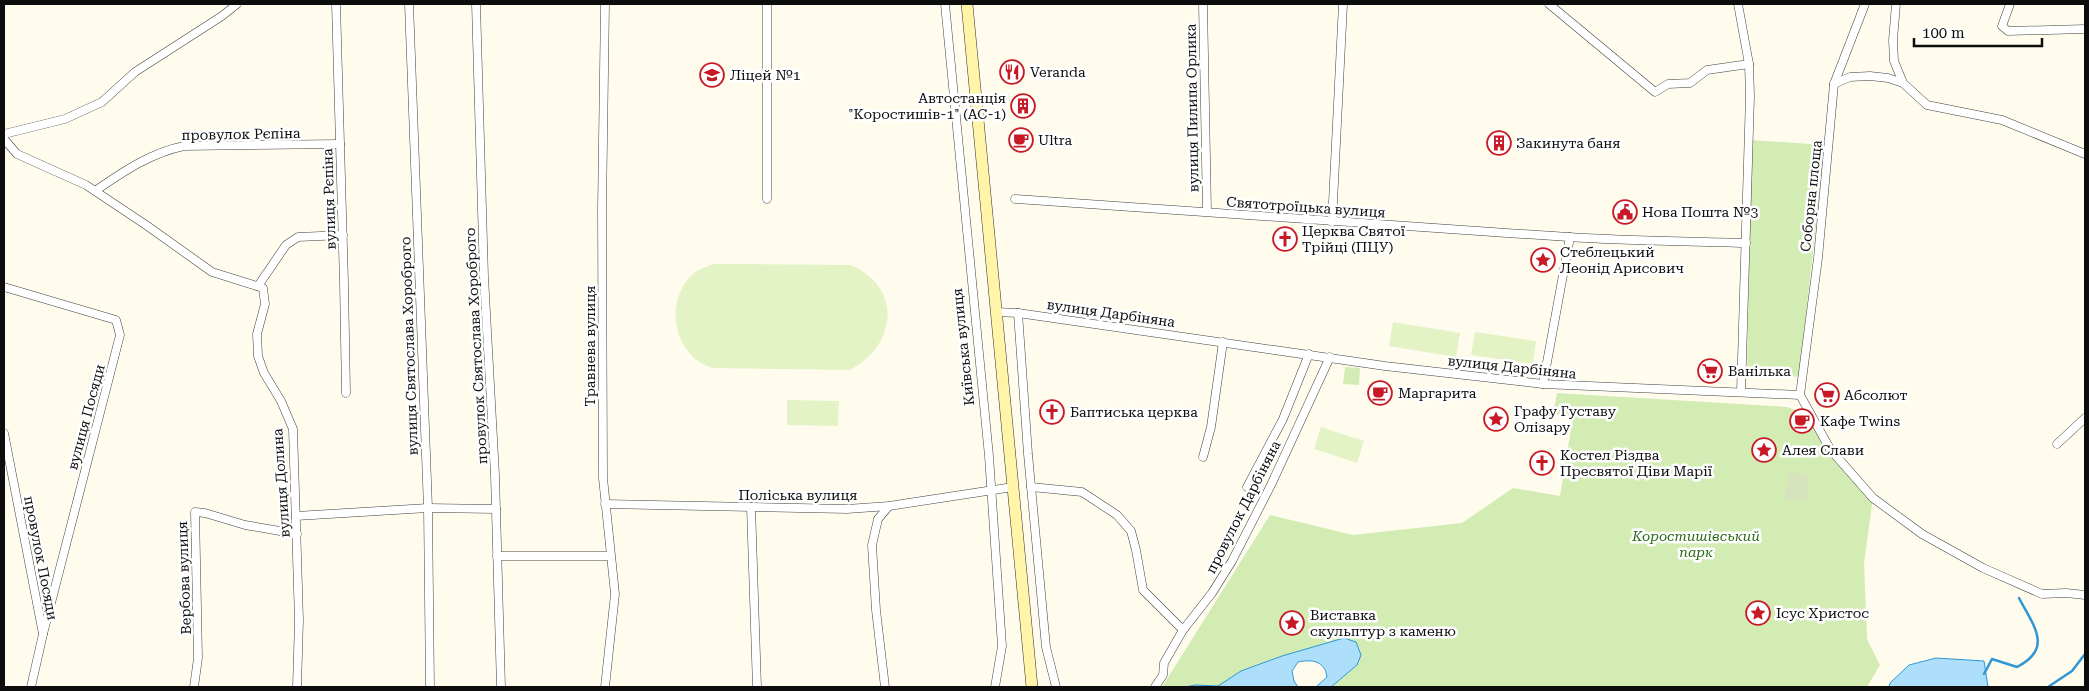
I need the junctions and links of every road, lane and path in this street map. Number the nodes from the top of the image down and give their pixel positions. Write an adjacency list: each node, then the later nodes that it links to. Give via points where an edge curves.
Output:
1 (237, 4): 20 (street, via 135,72 102,102 65,120)
2 (336, 4): 22 (street, вулиця Рєпіна)
3 (409, 4): 53 (street, вулиця Святослава Хороброго)
4 (476, 4): 55 (street, провулок Святослава Хороброго, via 484,277)
5 (605, 4): 51 (street, Травнева вулиця, via 602,209)
6 (768, 4): 25 (street)
7 (945, 4): 50 (street, Київська вулиця)
8 (967, 4): 34 (main road)
9 (1203, 4): 27 (street, вулиця Пилипа Орлика)
10 (1343, 4): 28 (street)
11 (1548, 4): 17 (street, via 1655,92 1668,84 1690,83 1707,70)
12 (1738, 4): 17 (street)
13 (1865, 4): 19 (street, Соборна площа)
14 (1896, 4): 18 (street, via 1894,60)
15 (2010, 4): 16 (street, via 2002,26 2008,31)
16 (2085, 29)
17 (1749, 64): 31 (street)
18 (1904, 83): 19 (street, via 1870,76 1850,77); 23 (street, via 1927,105 2002,120)
19 (1834, 84): 42 (street, Соборна площа, via 1818,258)
20 (4, 134)
21 (4, 139): 24 (street, via 17,154)
22 (340, 144): 24 (street, провулок Рєпіна, via 170,148 137,163); 29 (street, вулиця Рєпіна)
23 (2085, 154)
24 (95, 191): 32 (street, via 212,272)
25 (767, 199)
26 (1015, 199): 27 (street, Святотроїцька вулиця)
27 (1207, 211): 28 (street, Святотроїцька вулиця)
28 (1332, 222): 30 (street, Святотроїцька вулиця)
29 (343, 235): 32 (street, via 298,237 286,245); 41 (street, вулиця Рєпіна)
30 (1570, 237): 31 (street, Святотроїцька вулиця); 39 (street)
31 (1746, 243): 40 (street)
32 (258, 286): 56 (street, вулиця Долина, via 263,288 265,304 257,334 258,356 293,429)
33 (4, 287): 62 (street, вулиця Посяди, via 116,320 120,335)
34 (996, 312): 35 (street, вулиця Дарбіняна); 47 (main road)
35 (1018, 313): 36 (street, вулиця Дарбіняна); 48 (street)
36 (1223, 342): 37 (street, вулиця Дарбіняна); 46 (street, via 1211,427)
37 (1309, 354): 38 (street, вулиця Дарбіняна); 49 (street, via 1283,419)
38 (1330, 357): 39 (street, вулиця Дарбіняна); 61 (street, провулок Дарбіняна, via 1232,561)
39 (1544, 384): 40 (street, вулиця Дарбіняна)
40 (1741, 392): 42 (street, вулиця Дарбіняна)
41 (346, 393)
42 (1800, 395): 60 (street, via 1830,449 1873,498 1922,534 1983,568 2042,594)
43 (2085, 418): 45 (street)
44 (4, 433): 62 (street, провулок Посяди)
45 (2058, 444)
46 (1203, 457)
47 (1013, 487): 50 (street, Поліська вулиця); 72 (main road)
48 (1031, 487): 61 (street, via 1082,492 1116,515 1131,531 1142,590); 73 (street, via 1046,647)
49 (1247, 487)
50 (990, 491): 52 (street, Поліська вулиця); 71 (street, Київська вулиця, via 1002,646)
51 (605, 504): 54 (street, Поліська вулиця); 59 (street, Травнева вулиця)
52 (889, 506): 54 (street, Поліська вулиця); 70 (street, via 878,519 872,545)
53 (428, 508): 55 (street); 56 (street); 66 (street, вулиця Святослава Хороброго)
54 (751, 508): 69 (street)
55 (496, 509): 58 (street, провулок Святослава Хороброго)
56 (296, 516): 57 (street, вулиця Долина)
57 (297, 534): 64 (street, Вербова вулиця, via 195,512 198,658); 65 (street, вулиця Долина)
58 (497, 556): 59 (street); 67 (street, провулок Святослава Хороброго)
59 (610, 556): 68 (street, Травнева вулиця, via 615,594)
60 (2085, 595)
61 (1183, 630): 74 (street, провулок Дарбіняна, via 1164,663 1163,675)
62 (43, 634): 63 (street, провулок Посяди)
63 (31, 687)
64 (194, 687)
65 (297, 687)
66 (430, 687)
67 (501, 687)
68 (605, 687)
69 (757, 687)
70 (885, 687)
71 (995, 687)
72 (1032, 687)
73 (1056, 687)
74 (1156, 687)

